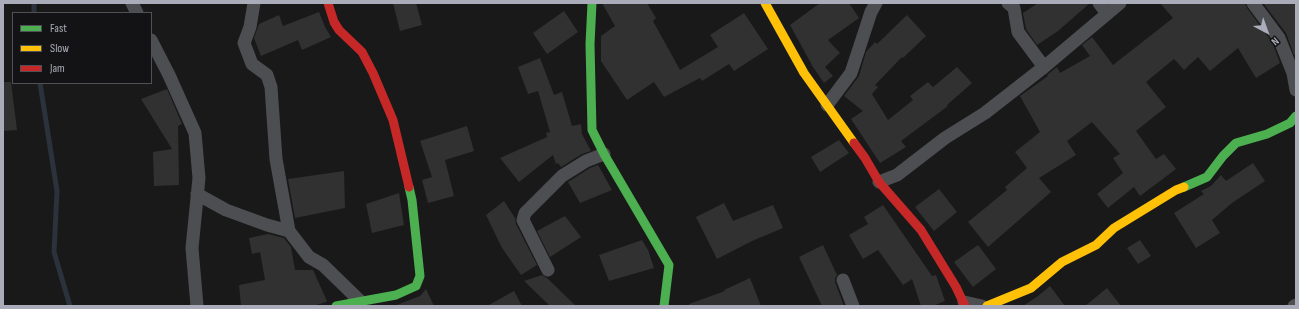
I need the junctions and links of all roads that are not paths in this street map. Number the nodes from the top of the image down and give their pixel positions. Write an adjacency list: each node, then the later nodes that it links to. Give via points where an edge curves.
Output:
1 (132, 3): 11 (street)
2 (254, 3): 21 (street, via 244,43 252,64 267,75 271,86 276,159)
3 (328, 3): 24 (street, via 339,30 362,52 394,120 412,200 420,276 416,286 396,295)
4 (592, 3): 18 (street, via 592,130)
5 (765, 3): 16 (street, via 804,73)
6 (876, 3): 16 (street, via 851,73)
7 (1008, 3): 14 (street, via 1014,8 1018,32)
8 (1099, 3): 12 (street)
9 (1120, 3): 12 (street)
10 (1254, 3): 15 (street, via 1279,38 1293,73)
11 (136, 12)
12 (1107, 14): 14 (street)
13 (152, 42): 20 (street, via 194,133 199,178)
14 (1044, 66): 19 (street, via 985,113 945,138 897,175)
15 (1296, 90)
16 (827, 105): 19 (street)
17 (1296, 116): 31 (street, via 1290,123 1267,134 1236,143 1206,177 1176,190 1114,228 1096,245 1062,262 1031,288)
18 (604, 154): 22 (street, via 586,161 562,176 525,212 523,220); 28 (street, via 669,265)
19 (879, 182): 25 (street, via 921,230)
20 (197, 194): 21 (street, via 226,210); 26 (street, via 192,248)
21 (289, 230): 24 (street, via 309,257 323,265)
22 (548, 270)
23 (843, 280): 29 (street)
24 (360, 301): 27 (street)
25 (964, 304): 30 (street)
26 (197, 306)
27 (336, 306)
28 (664, 306)
29 (853, 306)
30 (982, 306)
31 (987, 306)

